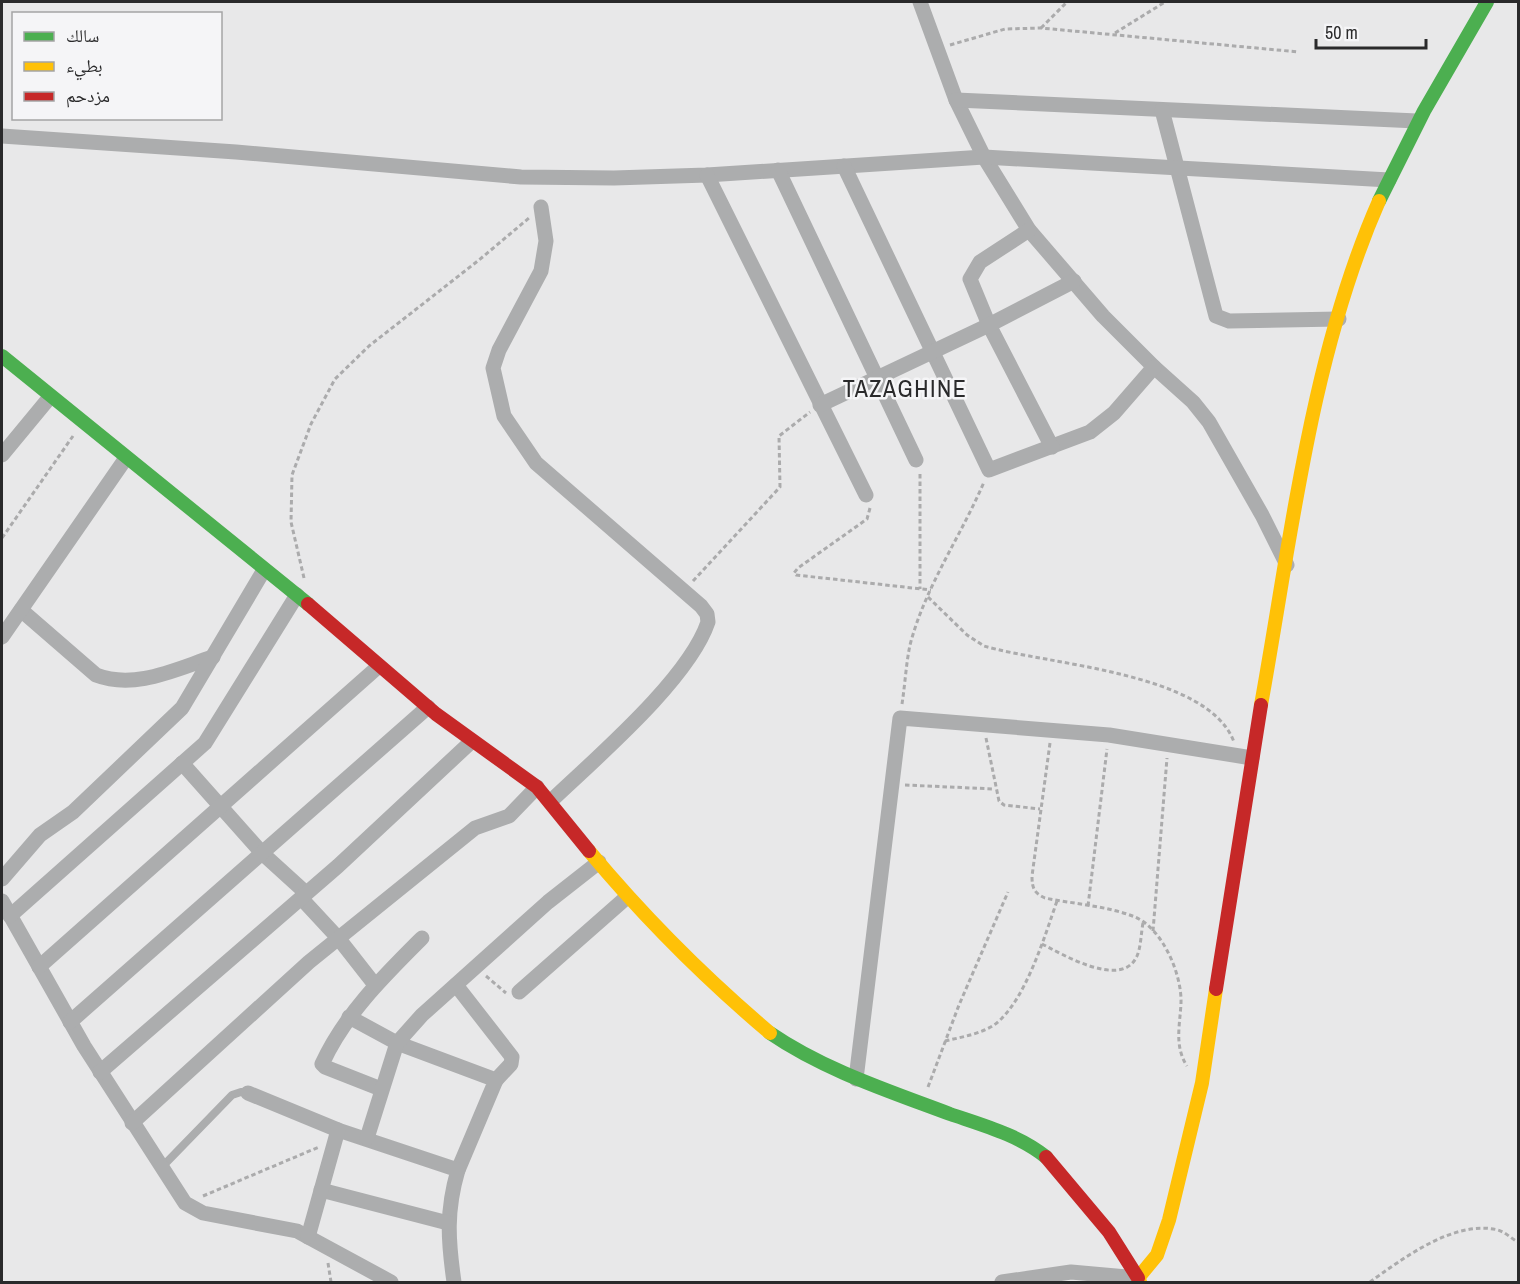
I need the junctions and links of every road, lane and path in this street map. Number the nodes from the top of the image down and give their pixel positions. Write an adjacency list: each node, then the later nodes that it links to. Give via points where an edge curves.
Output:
1 (920, 2): 7 (street)
2 (1067, 2): 5 (path)
3 (1165, 2): 6 (path)
4 (1487, 2): 11 (street)
5 (1041, 28): 6 (path); 7 (path, via 1005,29)
6 (1114, 34): 8 (path)
7 (937, 48): 9 (street)
8 (1299, 52)
9 (956, 100): 10 (street); 13 (street)
10 (1162, 110): 11 (street); 15 (street)
11 (1417, 122): 18 (street)
12 (2, 136): 17 (street, via 521,177)
13 (984, 156): 14 (street); 15 (street); 20 (street)
14 (844, 166): 16 (street); 24 (street)
15 (1177, 169): 18 (street); 22 (street, via 1216,316 1229,321)
16 (778, 170): 17 (street); 27 (street)
17 (707, 175): 29 (street)
18 (1389, 180): 22 (street, via 1368,226)
19 (541, 207): 42 (street, via 546,241 542,272 498,350 493,368 504,416 536,463); 45 (path, via 369,346 335,379 311,424 292,476 291,522)
20 (1029, 230): 21 (street); 23 (street, via 973,270 970,279)
21 (1074, 281): 23 (street); 26 (street)
22 (1339, 319): 38 (street, via 1312,423)
23 (989, 325): 24 (street); 31 (street)
24 (932, 353): 27 (street); 35 (street)
25 (5, 365): 28 (street)
26 (1154, 367): 31 (street, via 1114,413 1090,432); 38 (street, via 1209,422)
27 (876, 380): 29 (street); 34 (street)
28 (50, 397): 30 (street); 32 (street)
29 (820, 405): 36 (street); 42 (path, via 779,436 782,479 774,496)
30 (83, 423): 33 (street); 37 (path)
31 (1052, 447): 35 (street)
32 (2, 456)
33 (126, 458): 39 (street); 46 (street)
34 (916, 460): 40 (path, via 922,486)
35 (989, 470): 41 (path)
36 (866, 495): 40 (path, via 871,511 867,519 794,573)
37 (2, 537)
38 (1287, 565): 57 (street)
39 (264, 570): 43 (street); 48 (street)
40 (920, 589): 41 (path)
41 (931, 590): 44 (path)
42 (684, 591): 62 (street, via 707,614 705,630 677,674)
43 (297, 595): 45 (street); 58 (street, via 217,727)
44 (928, 597): 51 (path, via 910,645); 57 (path, via 984,646 1127,676 1183,694 1224,724)
45 (312, 608): 49 (street)
46 (21, 610): 47 (street); 48 (street, via 96,675 107,679 139,680)
47 (2, 637)
48 (213, 657): 67 (street, via 182,708 73,812 36,839)
49 (379, 666): 50 (street); 63 (street)
50 (428, 707): 55 (street); 65 (street)
51 (900, 718): 52 (street); 59 (street)
52 (984, 725): 53 (street); 61 (path)
53 (1052, 730): 54 (street); 64 (path)
54 (1109, 735): 56 (street); 73 (path)
55 (472, 741): 60 (street); 69 (street)
56 (1168, 745): 57 (street); 76 (path)
57 (1246, 757): 92 (street)
58 (182, 763): 63 (street); 74 (street)
59 (891, 784): 61 (path); 90 (street)
60 (537, 787): 62 (street); 78 (street, via 518,810 475,828)
61 (995, 789): 64 (path, via 996,797 1004,805)
62 (552, 801): 66 (street)
63 (221, 809): 65 (street); 81 (street)
64 (1041, 809): 72 (path, via 1032,883 1036,895)
65 (262, 853): 69 (street); 86 (street)
66 (599, 862): 70 (street); 80 (street)
67 (2, 879)
68 (1008, 892): 87 (path)
69 (304, 896): 78 (street); 89 (street)
70 (627, 897): 84 (street); 90 (street, via 726,996 772,1035)
71 (2, 901): 74 (street)
72 (1057, 901): 73 (path); 79 (path)
73 (1088, 907): 75 (path, via 1129,915)
74 (10, 916): 81 (street)
75 (1143, 922): 76 (path); 79 (path, via 1137,957 1130,965 1116,969 1090,968)
76 (1153, 932): 92 (path, via 1180,977 1180,1053 1185,1065)
77 (422, 938): 82 (street)
78 (339, 939): 82 (street); 96 (street)
79 (1042, 944): 87 (path, via 1004,1017 982,1031)
80 (476, 966): 83 (street); 84 (path, via 500,991)
81 (39, 967): 86 (street)
82 (375, 985): 85 (street)
83 (456, 985): 88 (street); 91 (street, via 512,1058)
84 (519, 992)
85 (349, 1017): 88 (street); 93 (street, via 323,1065)
86 (70, 1022): 89 (street)
87 (945, 1041): 95 (path)
88 (397, 1043): 91 (street); 93 (street)
89 (100, 1072): 96 (street)
90 (856, 1079): 95 (street)
91 (495, 1080): 100 (street)
92 (1203, 1083): 106 (street, via 1169,1220 1156,1255)
93 (381, 1089): 98 (street)
94 (248, 1094): 97 (street); 99 (lane, via 232,1095)
95 (922, 1103): 106 (street, via 1035,1148 1051,1161 1109,1232)
96 (132, 1123): 99 (street)
97 (337, 1135): 98 (street); 101 (street); 102 (path)
98 (367, 1138): 100 (street)
99 (161, 1168): 102 (street)
100 (458, 1170): 103 (street, via 449,1201)
101 (321, 1190): 103 (street); 104 (street)
102 (184, 1203): 104 (street, via 203,1213 282,1226)
103 (448, 1224): 108 (street)
104 (308, 1237): 107 (street)
105 (1518, 1242): 110 (path, via 1498,1230 1441,1238 1411,1253)
106 (1138, 1281): 109 (street, via 1071,1272)
107 (391, 1282)
108 (454, 1282)
109 (1002, 1282)
110 (1370, 1282)

